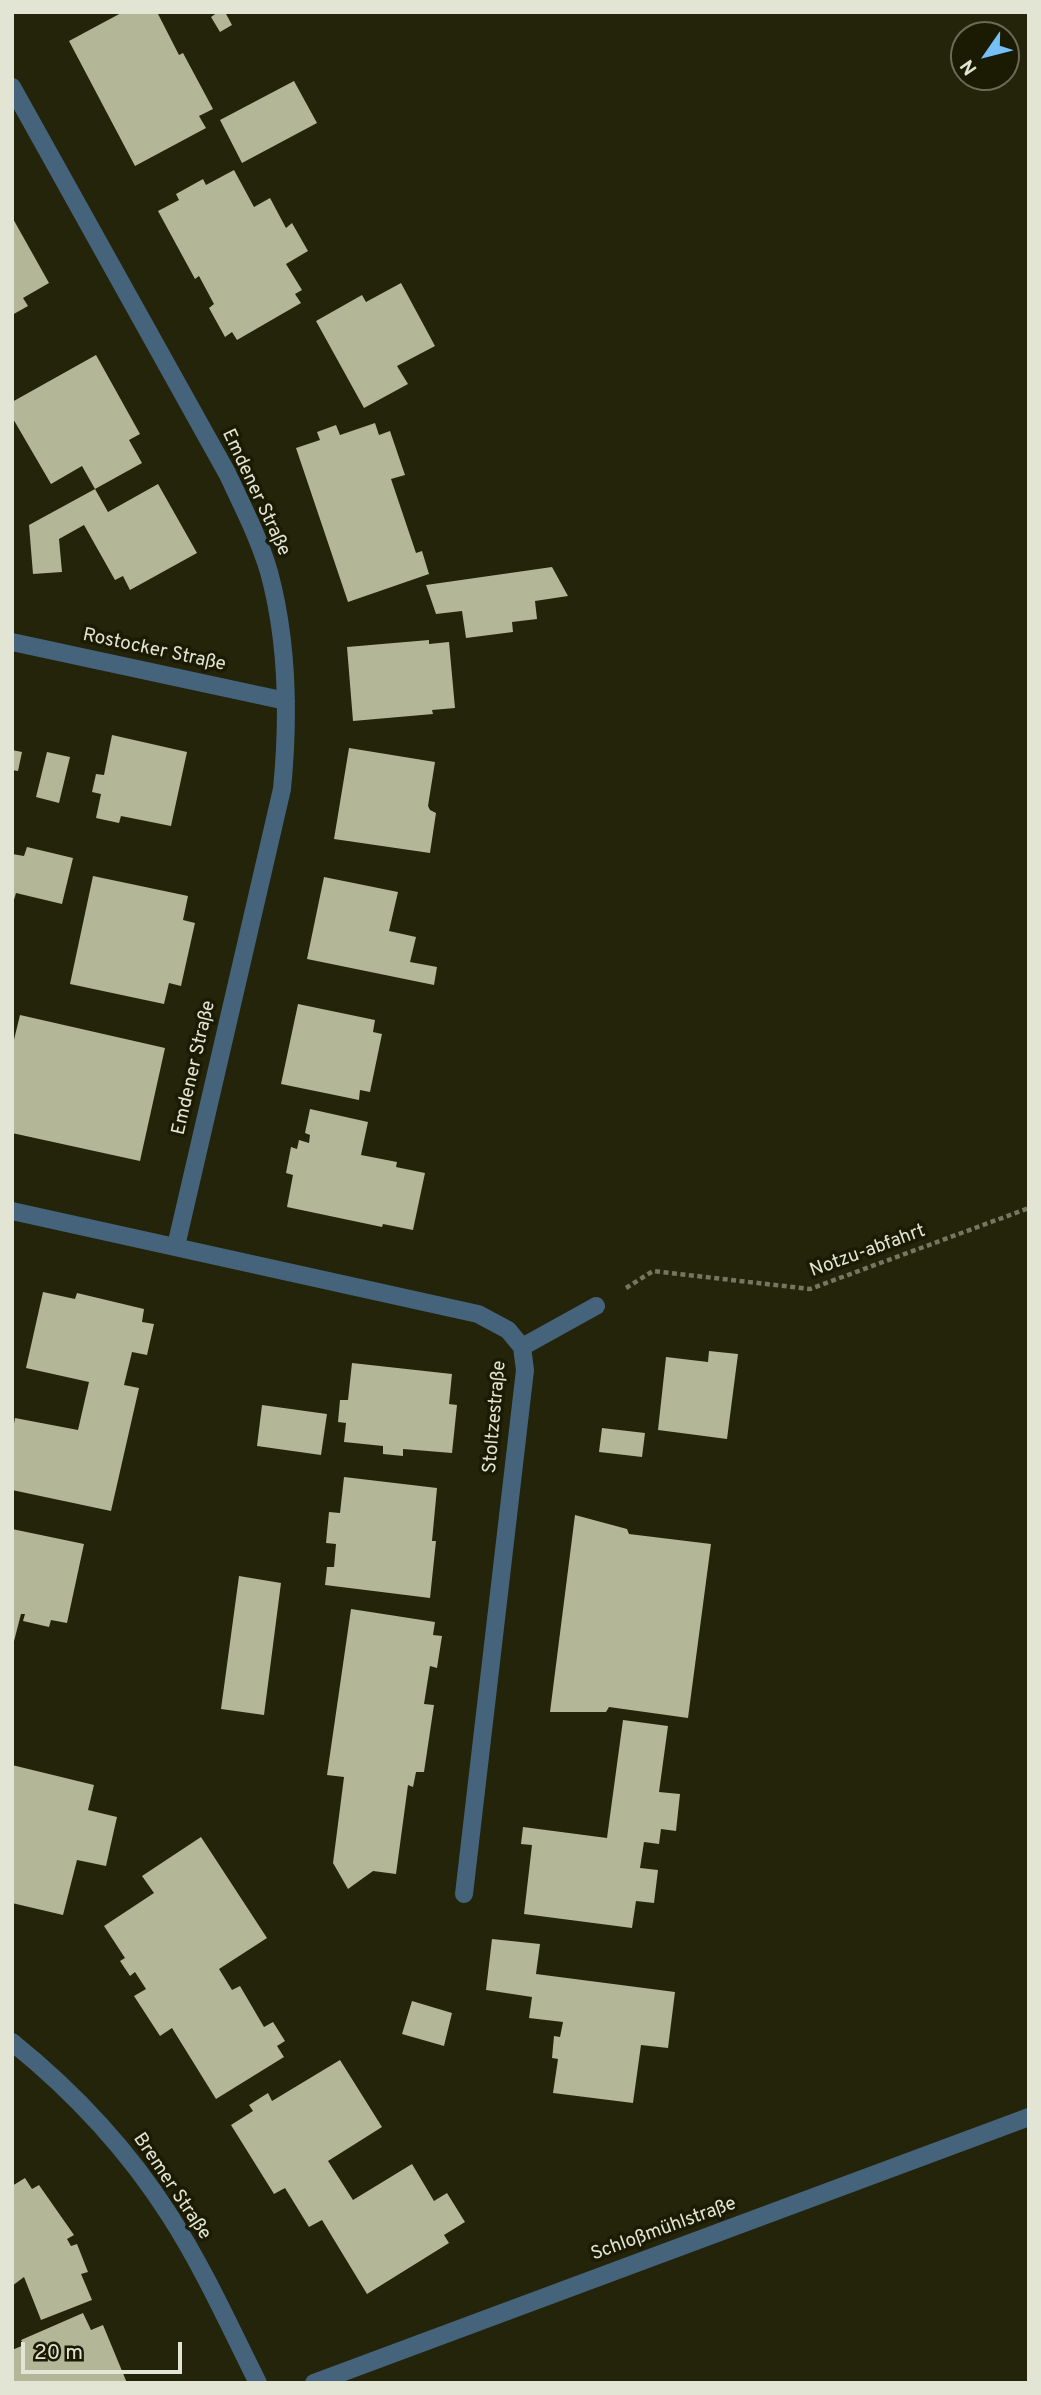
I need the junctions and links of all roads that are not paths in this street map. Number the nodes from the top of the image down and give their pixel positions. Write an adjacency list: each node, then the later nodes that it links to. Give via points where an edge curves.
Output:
1 (12, 87): 3 (street, Emdener Straße, via 227,473 253,529 269,571 281,633)
2 (12, 642): 3 (street, Rostocker Straße)
3 (286, 701): 5 (street, Emdener Straße, via 282,789)
4 (12, 1211): 5 (street, Stoltzestraße)
5 (176, 1246): 7 (street, Stoltzestraße, via 478,1314 508,1330)
6 (596, 1306): 7 (street)
7 (522, 1347): 8 (street, Stoltzestraße, via 525,1370)
8 (464, 1894)
9 (12, 2042): 11 (street, Bremer Straße, via 83,2105 135,2167 206,2280)
10 (1029, 2117): 12 (street, Schloßmühlstraße)
11 (258, 2383)
12 (314, 2383)

